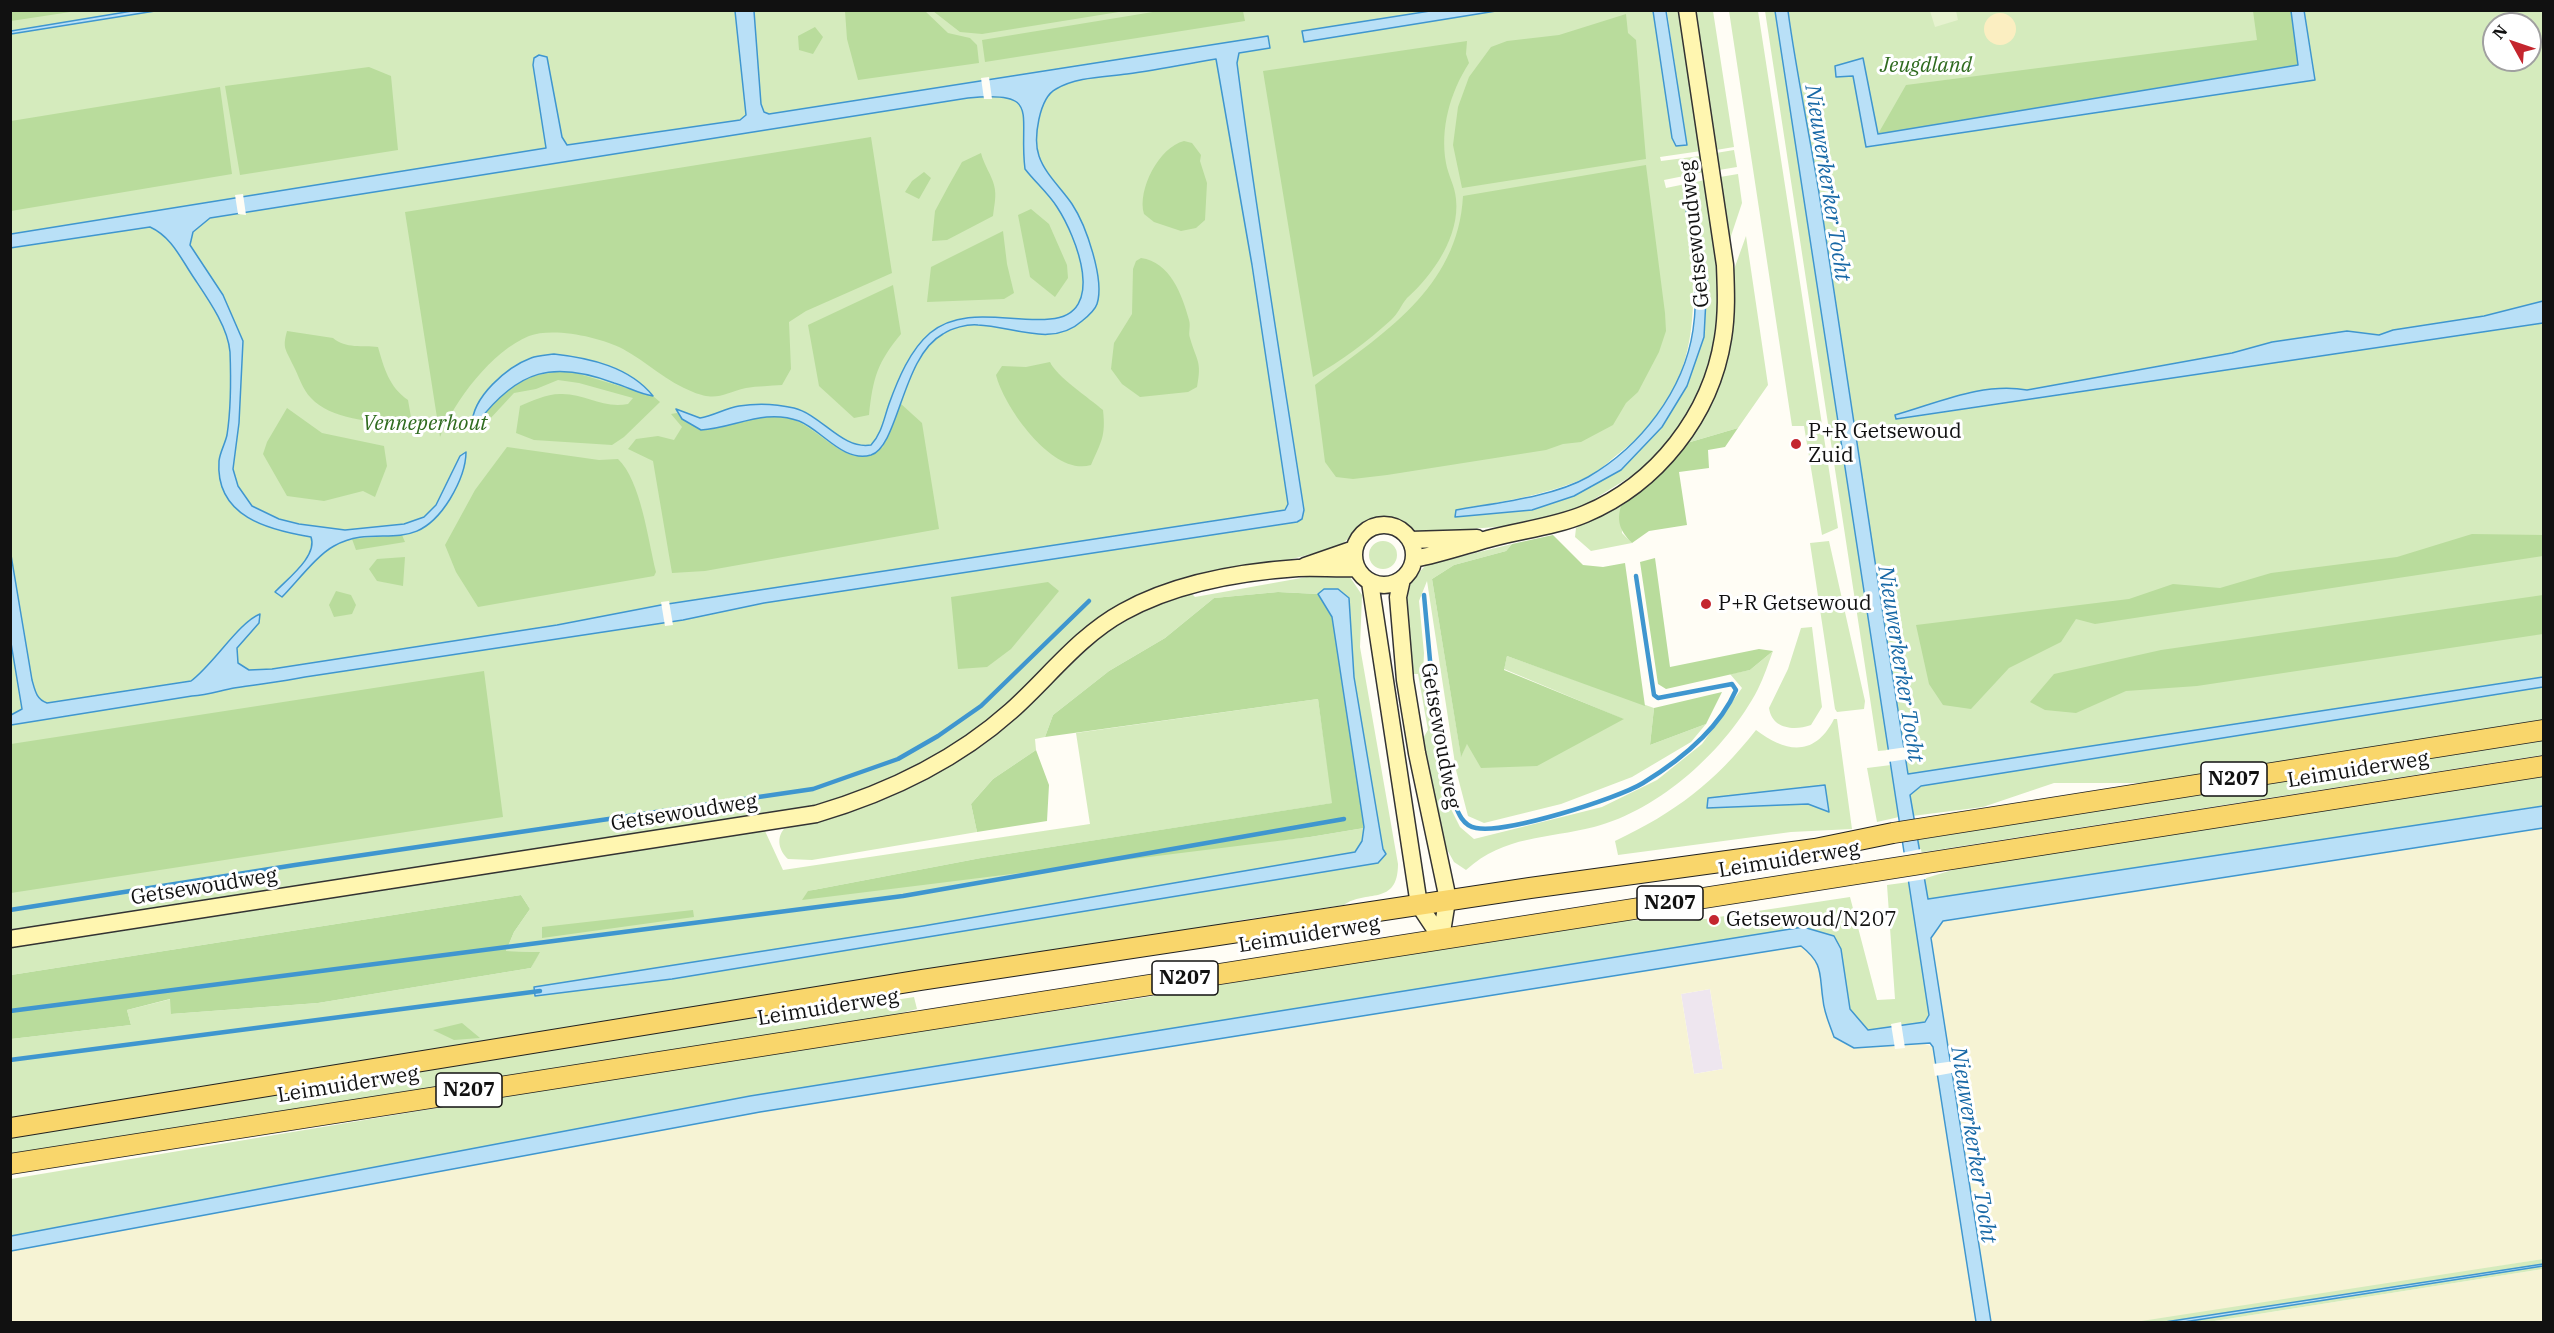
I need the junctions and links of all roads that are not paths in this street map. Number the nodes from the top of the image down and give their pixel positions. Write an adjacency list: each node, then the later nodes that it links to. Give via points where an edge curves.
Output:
1 (1687, 10): 2 (main road, Getsewoudweg, via 1725,265 1725,322 1713,379 1682,436 1631,488 1598,508 1563,522)
2 (1490, 539): 3 (main road, Getsewoudweg); 5 (main road, Getsewoudweg)
3 (1410, 540): 4 (main road, via 1398,528 1381,525 1364,532); 5 (main road)
4 (1354, 549): 6 (main road, Getsewoudweg); 7 (main road)
5 (1413, 559): 8 (main road)
6 (1299, 568): 7 (main road, Getsewoudweg); 15 (main road, Getsewoudweg, via 1188,586 1134,606 1098,627 1012,711 962,748 894,786 816,814)
7 (1357, 568): 9 (main road)
8 (1402, 579): 9 (main road, via 1387,585); 12 (main road, Getsewoudweg, via 1398,597 1405,680)
9 (1370, 582): 13 (main road)
10 (2544, 730): 12 (main road, Leimuiderweg / N207, via 1893,833 1815,849)
11 (2544, 766): 14 (main road, Leimuiderweg / N207)
12 (1447, 901): 13 (main road, Leimuiderweg / N207); 14 (main road, Getsewoudweg)
13 (1419, 905): 14 (main road); 16 (main road, Leimuiderweg / N207, via 921,980)
14 (1441, 938): 17 (main road, Leimuiderweg / N207)
15 (10, 939)
16 (10, 1128)
17 (10, 1164)

